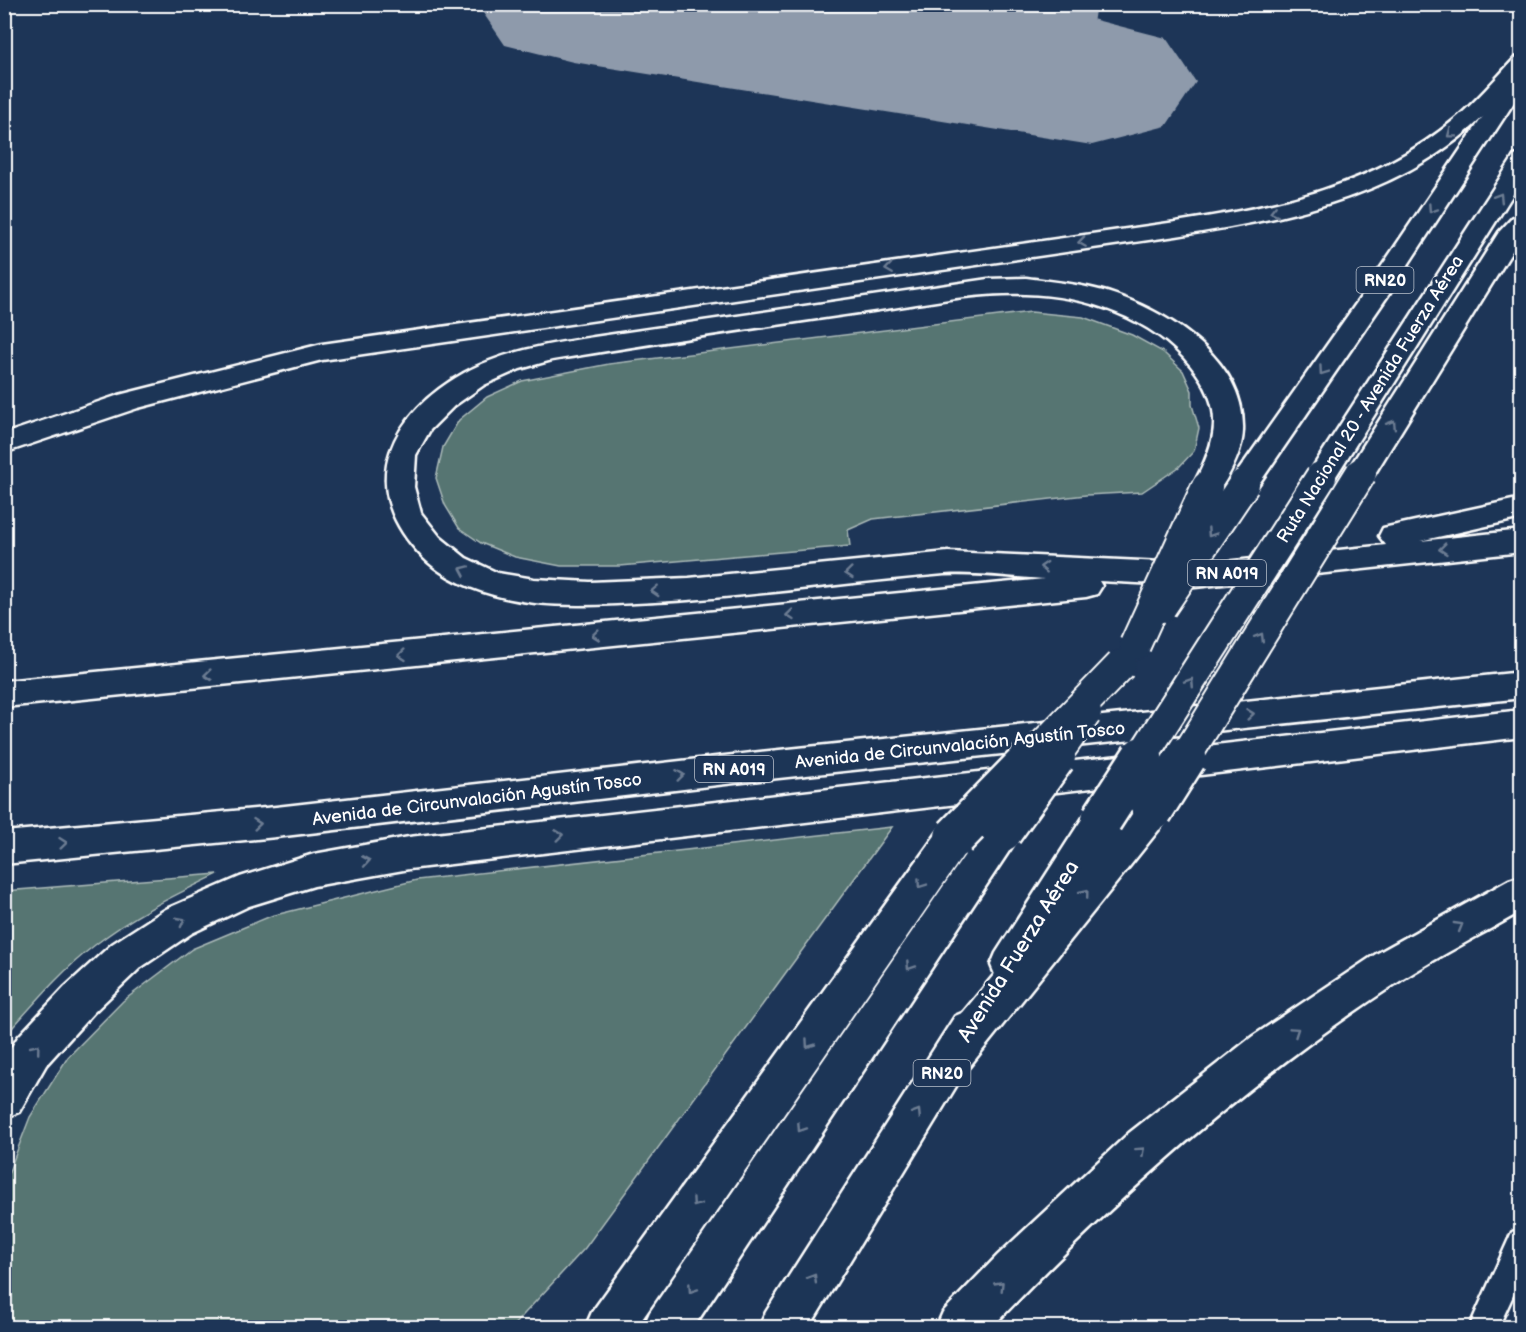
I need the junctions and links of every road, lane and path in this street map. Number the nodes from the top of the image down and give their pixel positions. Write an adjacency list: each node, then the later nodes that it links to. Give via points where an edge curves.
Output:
1 (1521, 62): 5 (main road, one-way to 5, via 1479,111 1413,160 1350,188 1279,212 322,352 129,401)
2 (1521, 73): 9 (main road, RN20, one-way to 9, bridge, via 1376,294)
3 (1521, 160): 13 (main road, Ruta Nacional 20 - Avenida Fuerza Aérea / RN20, one-way to 3, bridge)
4 (1521, 222): 16 (main road, one-way to 4, bridge, via 1152,812 1360,473 1511,232)
5 (4, 444)
6 (1521, 508): 8 (main road)
7 (1521, 541): 8 (main road, RN A019, one-way to 8)
8 (1220, 574): 9 (main road, one-way to 9, bridge, via 948,563 689,589 590,594 534,591 492,583 455,566 429,545 407,516 399,487 402,455 419,425 444,400 474,379 510,363 583,346 988,287 1026,286 1105,300 1141,314 1196,354 1225,398 1230,431 1222,459 1207,487); 11 (main road, RN A019, one-way to 11)
9 (1128, 655): 19 (main road, one-way to 19, bridge, via 955,837); 20 (main road, RN20, one-way to 20, bridge, via 1002,831)
10 (1521, 685): 14 (main road, Avenida de Circunvalación Agustín Tosco / RN A019, one-way to 10)
11 (4, 694)
12 (1521, 723): 17 (main road, one-way to 12, via 32,1051 126,956 199,911 240,893 314,870 409,852)
13 (1102, 819): 16 (main road, Avenida Fuerza Aérea / RN20)
14 (4, 849)
15 (1521, 892): 22 (main road, one-way to 15, via 1144,1148 1267,1050 1390,966)
16 (955, 1053): 21 (main road, Avenida Fuerza Aérea / RN20, one-way to 16)
17 (4, 1098)
18 (1521, 1242): 23 (lane)
19 (608, 1328)
20 (666, 1328)
21 (782, 1328)
22 (959, 1328)
23 (1484, 1328)

